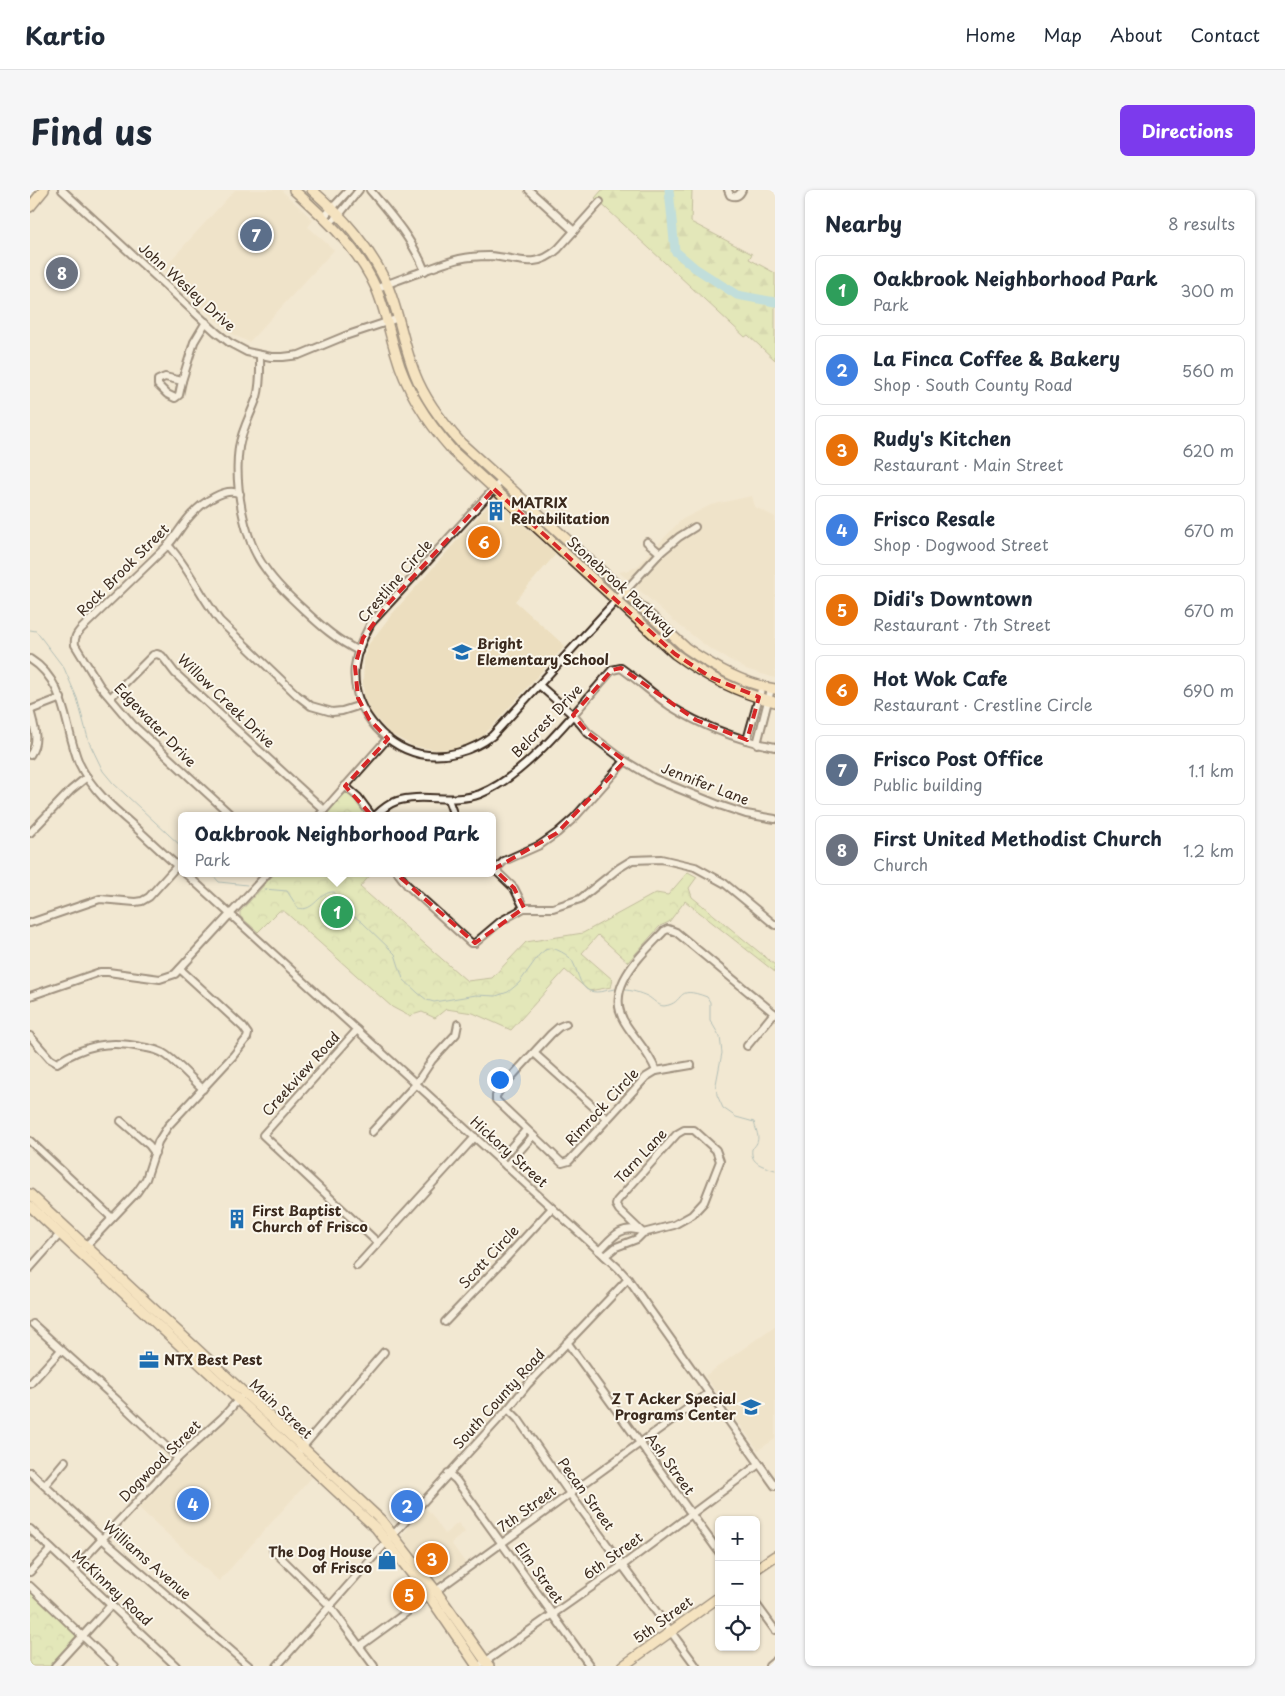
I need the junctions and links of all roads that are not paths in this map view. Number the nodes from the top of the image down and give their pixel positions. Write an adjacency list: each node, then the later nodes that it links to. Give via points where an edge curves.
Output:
1 (44, 190): 12 (main road)
2 (62, 190): 21 (street, John Wesley Drive)
3 (294, 190): 14 (main road, Stonebrook Parkway)
4 (312, 190): 13 (main road, Stonebrook Parkway)
5 (349, 190): 13 (street)
6 (359, 190): 13 (street)
7 (370, 190): 16 (street, via 407,237)
8 (529, 190): 15 (street)
9 (728, 190): 10 (street, via 734,196)
10 (742, 190)
11 (600, 202): 15 (street)
12 (30, 207)
13 (336, 211): 14 (street); 17 (main road, Stonebrook Parkway, via 358,236)
14 (326, 220): 18 (main road, Stonebrook Parkway, via 348,242)
15 (574, 231): 16 (street, via 550,257 541,261 472,256)
16 (424, 270): 17 (street)
17 (386, 284): 18 (street); 19 (main road, Stonebrook Parkway)
18 (376, 289): 20 (main road, Stonebrook Parkway)
19 (399, 318): 20 (street, John Wesley Drive); 24 (main road, Stonebrook Parkway, via 415,374)
20 (388, 321): 22 (street, John Wesley Drive, via 299,355); 25 (main road, Stonebrook Parkway, via 396,355)
21 (206, 322): 22 (street, John Wesley Drive, via 237,348); 23 (street, via 194,342)
22 (260, 355): 28 (street, via 257,396 239,448)
23 (182, 381)
24 (430, 403): 25 (main road); 26 (main road, Stonebrook Parkway, via 461,443)
25 (421, 409): 27 (main road, Stonebrook Parkway, via 439,436)
26 (502, 480): 27 (street, Crestline Circle); 33 (main road, Stonebrook Parkway)
27 (494, 489): 34 (main road, Stonebrook Parkway); 36 (street, Crestline Circle, via 372,623)
28 (240, 494): 31 (street, Rock Brook Street, via 224,494 202,505); 36 (street, via 251,542 264,567 284,591 338,640)
29 (695, 527): 32 (street, Crestline Circle)
30 (646, 542): 32 (street)
31 (168, 545): 35 (street, Rock Brook Street, via 81,629); 45 (street, via 220,621 297,695 311,706 332,712)
32 (660, 552): 33 (street, Crestline Circle)
33 (624, 592): 34 (street, Crestline Circle); 39 (main road, Stonebrook Parkway, via 702,659)
34 (616, 601): 38 (street, Crestline Circle); 42 (main road, Stonebrook Parkway, via 689,664 727,686)
35 (74, 641): 41 (street, Edgewater Drive, via 90,670)
36 (359, 651): 45 (street, Crestline Circle, via 355,681)
37 (30, 659): 43 (street, via 53,681)
38 (539, 685): 47 (street, Jennifer Lane); 48 (street, Crestline Circle, via 492,736 463,752 420,754)
39 (762, 686): 40 (main road, Stonebrook Parkway); 42 (street)
40 (773, 689): 44 (street)
41 (111, 697): 57 (street, Edgewater Drive, via 146,737); 58 (street, Willow Creek Drive, via 153,655 162,656 188,686)
42 (759, 697): 44 (main road, Stonebrook Parkway); 49 (street)
43 (61, 698): 46 (street); 54 (street, via 79,764)
44 (772, 702): 50 (street)
45 (362, 705): 48 (street, Crestline Circle, via 369,719)
46 (30, 710): 52 (street, via 36,739)
47 (573, 715): 49 (street, Belcrest Drive, via 612,670 621,668 670,706 713,729); 53 (street, Jennifer Lane, via 588,733); 56 (street, Belcrest Drive, via 536,755 512,774 478,794)
48 (388, 738): 55 (street)
49 (747, 740): 50 (street)
50 (757, 744): 51 (street)
51 (775, 747)
52 (30, 755)
53 (625, 761): 63 (street, Jennifer Lane, via 692,796 746,814); 66 (street, via 585,807 557,833)
54 (87, 777): 64 (street); 65 (street, via 105,800)
55 (346, 786): 59 (street); 60 (street)
56 (448, 799): 61 (street, Belcrest Drive, via 411,798 396,801); 62 (street)
57 (228, 812)
58 (320, 812)
59 (322, 812)
60 (370, 812)
61 (379, 812)
62 (453, 812)
63 (775, 819)
64 (30, 833)
65 (178, 866)
66 (496, 867)
67 (178, 870): 74 (street, via 142,901 100,899)
68 (496, 872): 72 (street, via 514,888)
69 (189, 877): 73 (street, Hickory Street)
70 (264, 877): 73 (street)
71 (401, 877): 72 (street, via 467,940 475,943 501,921)
72 (524, 908): 75 (street, via 562,906 580,899 632,860 662,859 695,867 716,877)
73 (231, 914): 76 (street); 81 (street, Hickory Street)
74 (30, 923)
75 (775, 925)
76 (180, 969): 77 (street, via 160,979 100,972); 88 (street, via 248,1034 246,1042)
77 (30, 996)
78 (775, 1014): 83 (street); 86 (street, via 676,932 664,931 626,973 618,999 625,1024 652,1060)
79 (458, 1024): 87 (street, via 456,1034)
80 (566, 1024): 84 (street)
81 (357, 1030): 87 (street, Hickory Street); 106 (street, Creekview Road, via 263,1135)
82 (30, 1036): 88 (street, via 57,1063 76,1052 111,1042 159,1051)
83 (747, 1046)
84 (534, 1052): 89 (street); 91 (street, via 496,1096 496,1100)
85 (691, 1065): 86 (street, Rimrock Circle)
86 (656, 1071): 89 (street, Rimrock Circle, via 640,1083)
87 (416, 1084): 92 (street); 94 (street, Hickory Street)
88 (203, 1089): 96 (street, via 168,1126)
89 (607, 1119): 93 (street, Rimrock Circle, via 569,1161 562,1163)
90 (121, 1121): 96 (street)
91 (526, 1130): 93 (street); 97 (street)
92 (372, 1132)
93 (533, 1136): 98 (street)
94 (475, 1137): 97 (street, Hickory Street); 106 (street)
95 (30, 1141): 102 (street)
96 (155, 1153): 102 (street, via 146,1179)
97 (500, 1160): 98 (street, Hickory Street)
98 (506, 1166): 101 (street, Hickory Street)
99 (30, 1194): 108 (main road, Main Street)
100 (30, 1206): 105 (main road, Main Street)
101 (552, 1208): 109 (street, Hickory Street); 114 (street, Scott Circle)
102 (112, 1218): 108 (street)
103 (622, 1230): 104 (street, via 630,1228); 107 (street); 109 (street)
104 (643, 1232): 104 (street, Tarn Lane, via 686,1220 698,1210 707,1195 719,1166 719,1156 694,1130 687,1129 677,1134 618,1198 619,1210); 107 (street, via 638,1239)
105 (60, 1234): 108 (main road, Main Street); 112 (street)
106 (377, 1242): 111 (street)
107 (626, 1243): 110 (street)
108 (82, 1249): 121 (main road, Main Street)
109 (600, 1251): 110 (street, Hickory Street)
110 (605, 1256): 113 (street, Hickory Street)
111 (357, 1266)
112 (30, 1268)
113 (628, 1279): 116 (street, South County Road); 120 (street, Hickory Street)
114 (444, 1322)
115 (33, 1324): 117 (street)
116 (566, 1342): 122 (street, South County Road); 123 (street, Ash Street)
117 (61, 1350): 119 (street); 125 (street)
118 (384, 1352): 124 (street)
119 (30, 1384)
120 (709, 1393): 123 (street, 7th Street); 127 (street, Hickory Street)
121 (241, 1397): 124 (main road, Main Street); 125 (street, Dogwood Street)
122 (508, 1409): 130 (street, South County Road); 134 (street, Pecan Street)
123 (640, 1443): 134 (street, 7th Street); 136 (street, Ash Street)
124 (299, 1451): 128 (main road, Main Street); 131 (main road, Main Street)
125 (178, 1458): 139 (street, Dogwood Street)
126 (66, 1461): 132 (street)
127 (759, 1464): 133 (street, Hickory Street); 136 (street, 6th Street)
128 (312, 1468): 131 (main road, via 316,1466); 135 (main road, Main Street)
129 (30, 1472): 132 (street, Williams Avenue)
130 (448, 1473): 138 (street, South County Road); 140 (street, Elm Street)
131 (338, 1480): 135 (main road, Main Street)
132 (45, 1485): 139 (street, Williams Avenue)
133 (775, 1486)
134 (570, 1494): 140 (street, 7th Street); 145 (street, Pecan Street)
135 (349, 1496): 138 (main road, Main Street, via 376,1528)
136 (691, 1514): 141 (street, Ash Street); 145 (street, 6th Street)
137 (30, 1529): 142 (street, McKinney Road)
138 (390, 1538): 150 (main road, Main Street); 153 (street, South County Road)
139 (102, 1539): 147 (street, Dogwood Street); 165 (street, Williams Avenue)
140 (502, 1543): 150 (street, 7th Street); 155 (street, Elm Street)
141 (715, 1547)
142 (51, 1549): 147 (street, McKinney Road); 148 (street)
143 (272, 1550): 153 (street)
144 (775, 1556): 146 (main road)
145 (623, 1565): 155 (street, 6th Street); 157 (street, Pecan Street)
146 (760, 1566)
147 (74, 1570): 152 (street, McKinney Road)
148 (30, 1572)
149 (30, 1586): 158 (street)
150 (432, 1593): 159 (street, 7th Street); 162 (main road, Main Street)
151 (715, 1599): 157 (main road, 5th Street)
152 (111, 1605): 158 (street); 161 (street, McKinney Road)
153 (329, 1605): 159 (street); 166 (street, South County Road)
154 (757, 1606): 156 (street)
155 (552, 1614): 162 (street, 6th Street); 168 (street, Elm Street)
156 (775, 1630)
157 (671, 1631): 169 (main road, 5th Street); 170 (street, Pecan Street)
158 (83, 1636): 163 (street); 164 (street)
159 (360, 1646): 167 (street)
160 (775, 1661): 171 (street)
161 (173, 1665)
162 (483, 1665)
163 (55, 1666)
164 (114, 1666)
165 (249, 1666)
166 (276, 1666)
167 (374, 1666)
168 (590, 1666)
169 (623, 1666)
170 (696, 1666)
171 (769, 1666)

